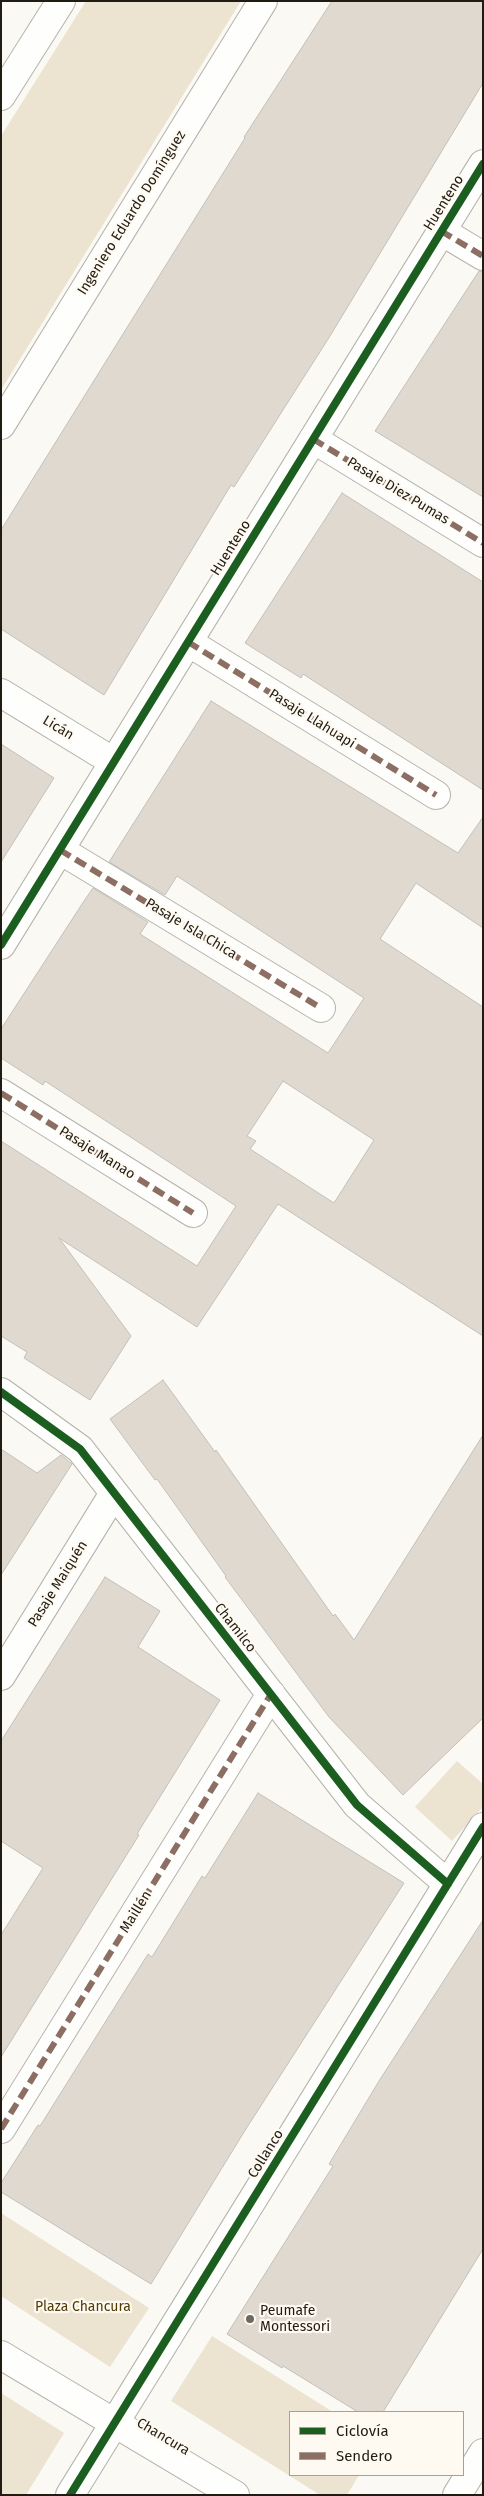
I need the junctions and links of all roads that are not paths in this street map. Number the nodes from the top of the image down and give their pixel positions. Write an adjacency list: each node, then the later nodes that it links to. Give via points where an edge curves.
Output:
1 (61, 1): 3 (street)
2 (263, 1): 7 (street, Ingeniero Eduardo Domínguez)
3 (1, 96)
4 (483, 164): 5 (street, Huenteno)
5 (441, 231): 6 (street); 8 (street, Huenteno)
6 (483, 256)
7 (1, 425)
8 (313, 439): 9 (street, Pasaje Diez Pumas); 10 (street, Huenteno)
9 (483, 543)
10 (188, 642): 12 (street, Huenteno); 13 (street, Pasaje Llahuapi)
11 (1, 693): 12 (street, Licán)
12 (114, 762): 14 (street, Huenteno)
13 (436, 795)
14 (60, 850): 15 (street, Huenteno); 16 (street, Pasaje Isla Chica)
15 (1, 945)
16 (322, 1008)
17 (1, 1093): 18 (street, Pasaje Manao)
18 (193, 1212)
19 (1, 1392): 20 (street, Chamilco, via 80,1449)
20 (114, 1493): 21 (street, Pasaje Maiquén); 22 (street, Chamilco)
21 (1, 1676)
22 (271, 1694): 24 (street, Chamilco, via 357,1805); 25 (street, Maillén)
23 (483, 1827): 24 (street, Collanco)
24 (448, 1884): 27 (street, Collanco)
25 (1, 2129)
26 (1, 2355): 27 (street, Chancura)
27 (115, 2423): 29 (street, Collanco); 30 (street, Chancura)
28 (483, 2453): 31 (street)
29 (70, 2495)
30 (235, 2495)
31 (457, 2495)

